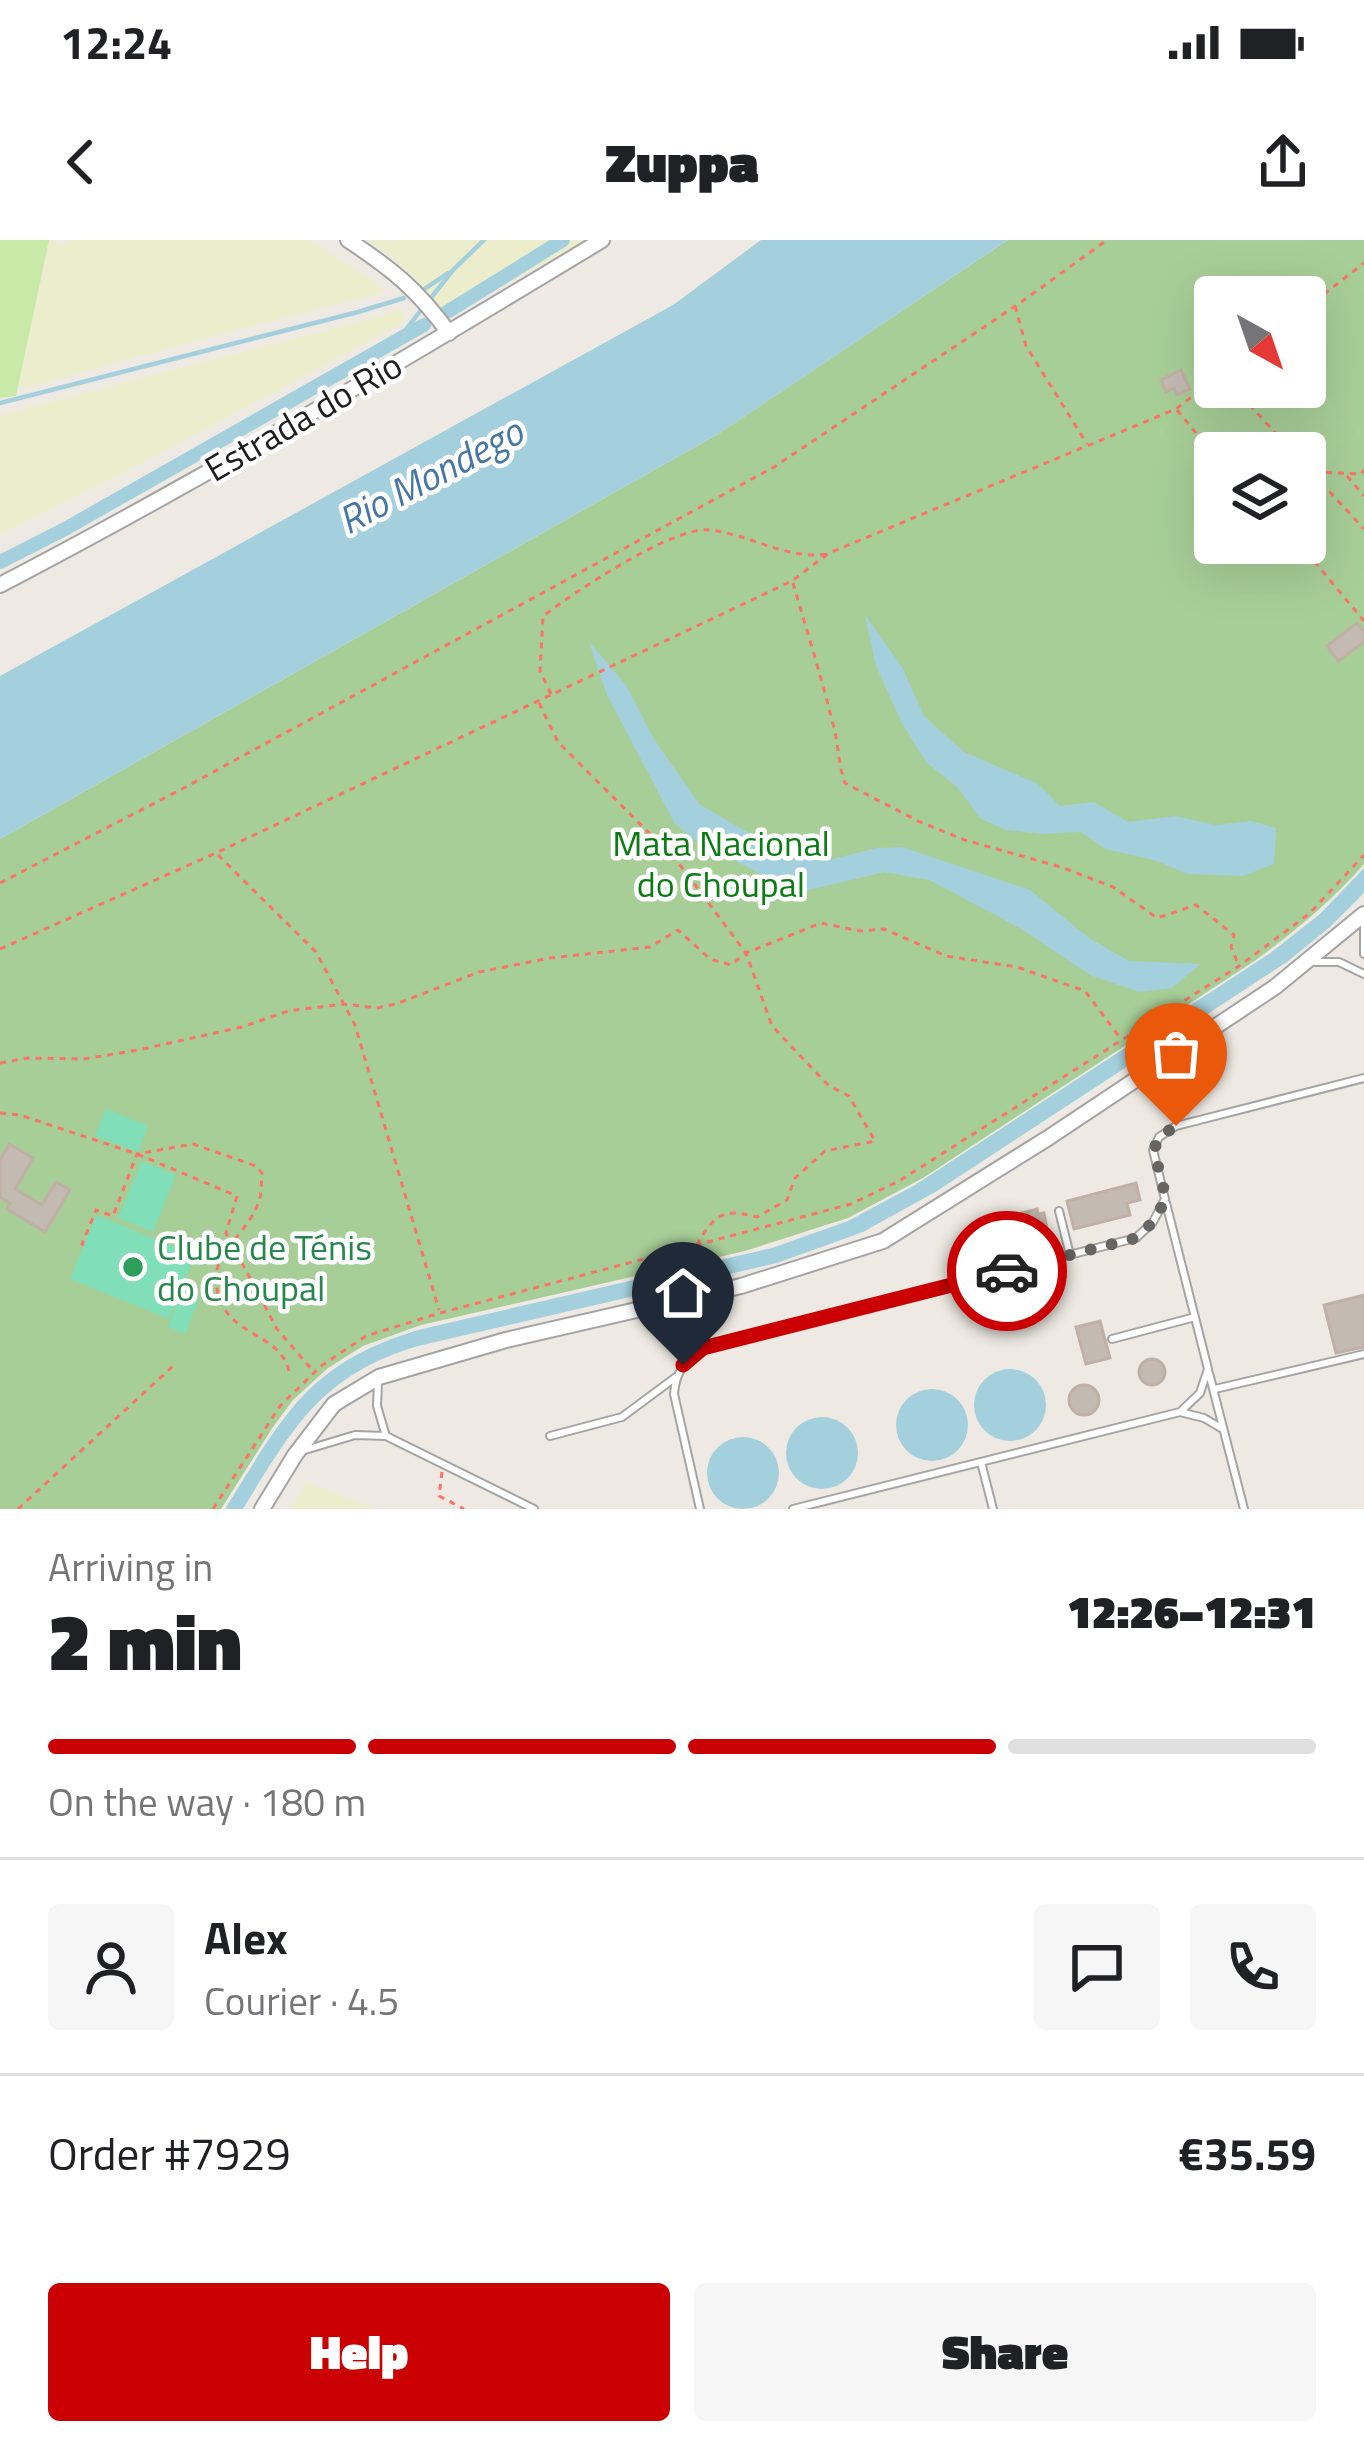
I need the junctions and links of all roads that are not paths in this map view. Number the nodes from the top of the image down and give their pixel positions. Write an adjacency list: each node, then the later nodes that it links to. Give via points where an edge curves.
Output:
1 (348, 240): 3 (street, via 396,272)
2 (602, 240): 3 (street, Estrada do Rio)
3 (449, 333): 4 (street, Estrada do Rio)
4 (0, 585)
5 (1364, 914): 8 (street)
6 (1364, 925): 7 (lane)
7 (1364, 954)
8 (1306, 962): 9 (lane, via 1339,962); 20 (street, via 884,1241 741,1286)
9 (1364, 974)
10 (1364, 1078): 11 (lane, via 1176,1126 1154,1150)
11 (1166, 1199): 14 (lane, via 1136,1238); 16 (lane)
12 (1059, 1211): 14 (lane)
13 (1017, 1233): 15 (lane, via 997,1238)
14 (1070, 1255): 15 (lane)
15 (1006, 1271): 21 (lane, via 703,1348)
16 (1195, 1317): 17 (lane); 19 (lane)
17 (1112, 1340)
18 (1364, 1354): 22 (lane)
19 (1208, 1369): 22 (lane); 23 (lane, via 1200,1393)
20 (379, 1377): 25 (lane); 27 (street, via 334,1404)
21 (676, 1377): 26 (lane, via 622,1417); 31 (lane)
22 (1215, 1389): 24 (lane)
23 (1180, 1412): 24 (lane); 28 (lane)
24 (1224, 1430): 34 (lane)
25 (386, 1436): 27 (lane, via 355,1435); 30 (lane)
26 (550, 1436)
27 (295, 1455): 29 (street)
28 (981, 1462): 32 (lane); 33 (lane)
29 (262, 1509)
30 (534, 1509)
31 (700, 1509)
32 (794, 1509)
33 (993, 1509)
34 (1244, 1509)

